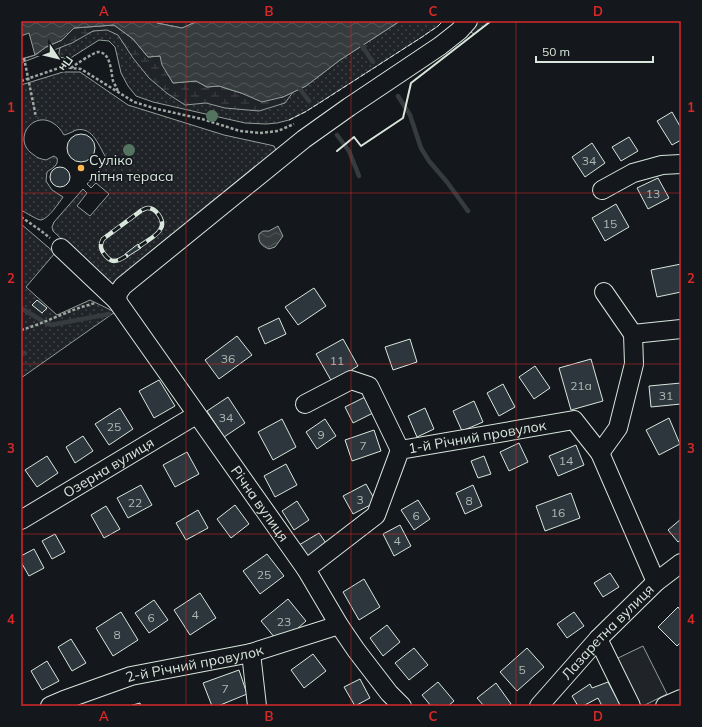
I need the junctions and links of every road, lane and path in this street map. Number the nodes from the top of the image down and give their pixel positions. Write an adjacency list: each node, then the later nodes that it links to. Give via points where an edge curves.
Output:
1 (468, 21): 14 (street, via 459,32 440,46 304,139 123,286)
2 (24, 58): 4 (path)
3 (71, 68): 4 (path, via 62,67); 6 (path, via 81,69); 6 (path, via 93,54 104,54 108,58)
4 (29, 78): 5 (path); 7 (path)
5 (21, 81)
6 (119, 93): 8 (path, via 134,102 240,131 278,131)
7 (36, 117)
8 (297, 123)
9 (681, 164): 10 (street, via 662,165 633,173)
10 (602, 190)
11 (21, 217): 12 (path)
12 (61, 248): 14 (street, Річна вулиця)
13 (604, 292): 17 (street)
14 (116, 300): 16 (path, via 86,306); 19 (street, Річна вулиця)
15 (681, 329): 17 (street)
16 (21, 330)
17 (633, 334): 21 (street, via 634,364 618,428)
18 (305, 404): 20 (street, via 352,380 369,386)
19 (196, 415): 22 (street, Озерна вулиця); 24 (street, Річна вулиця)
20 (400, 450): 21 (street, 1-й Річний провулок, via 574,420); 24 (street, 1-й Річний провулок, via 376,515)
21 (600, 453): 25 (street, 1-й Річний провулок)
22 (21, 520)
23 (681, 563): 25 (street, Лазаретна вулиця)
24 (306, 569): 26 (street, Річна вулиця)
25 (656, 582): 27 (street, Лазаретна вулиця)
26 (339, 625): 28 (street, 2-й Річний провулок); 32 (street, Річна вулиця, via 384,687)
27 (598, 639): 33 (street, Лазаретна вулиця); 34 (street)
28 (251, 653): 30 (street, 2-й Річний провулок, via 131,676); 31 (street)
29 (681, 699): 35 (street)
30 (50, 706)
31 (257, 706)
32 (402, 706)
33 (539, 706)
34 (631, 706)
35 (665, 706)

